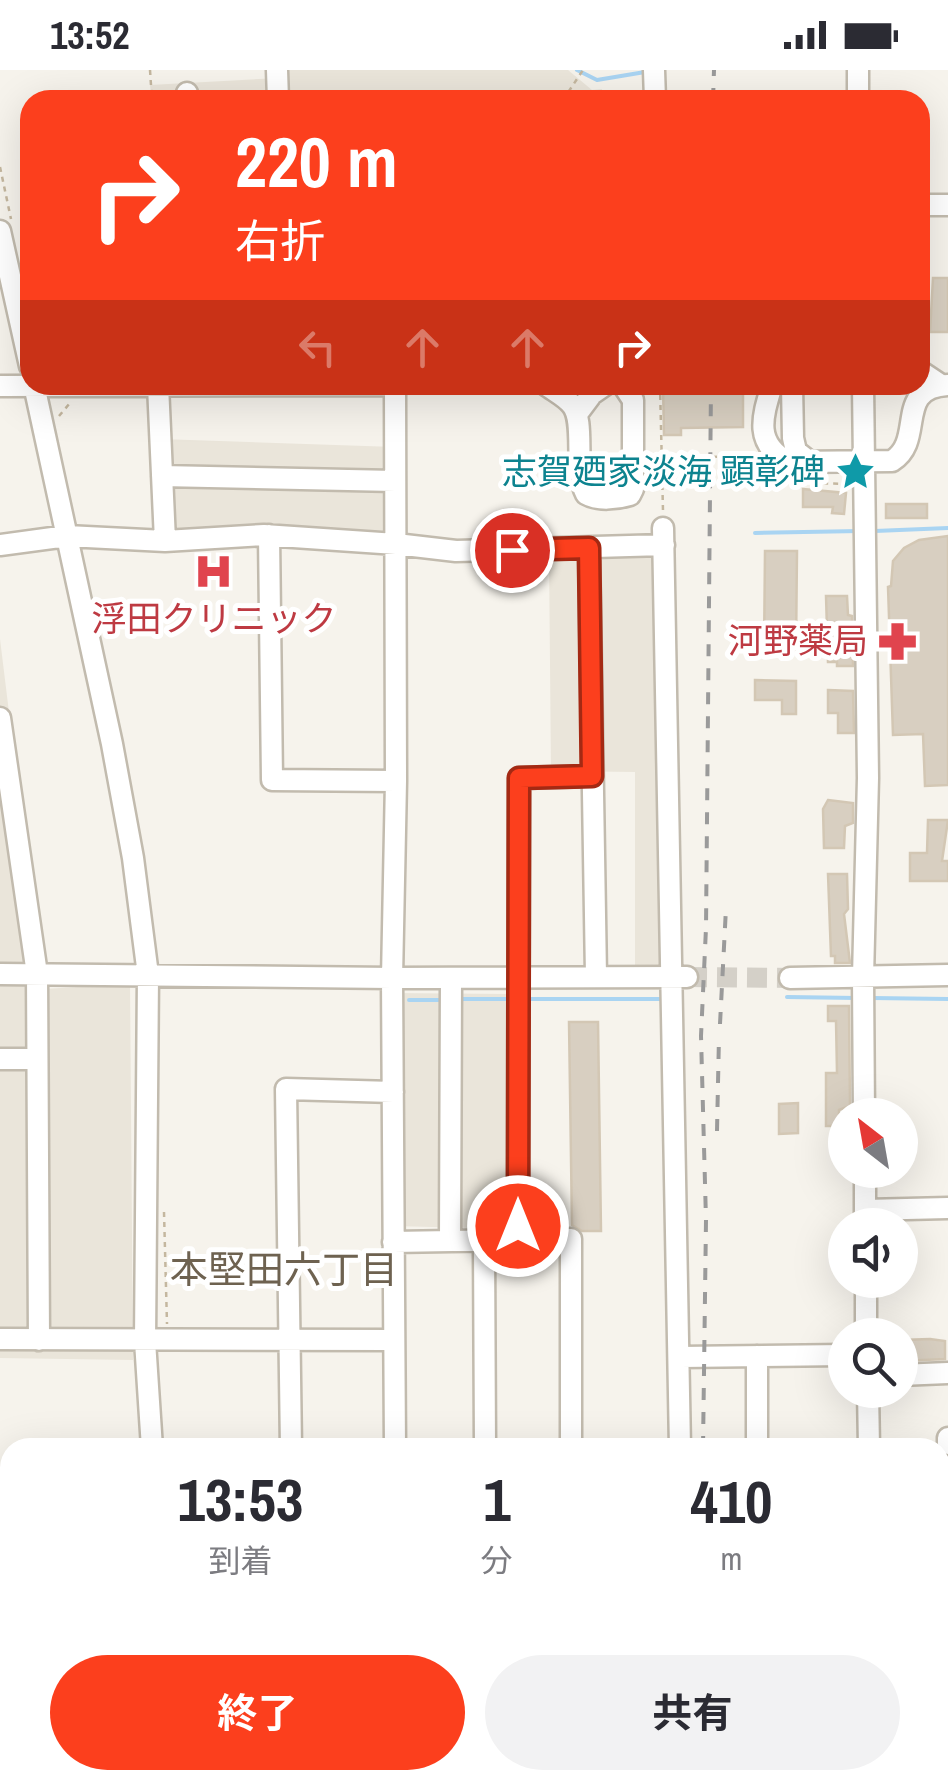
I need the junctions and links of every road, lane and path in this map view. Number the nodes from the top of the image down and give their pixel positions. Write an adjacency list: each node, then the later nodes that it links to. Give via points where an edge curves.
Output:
1 (0, 231): 2 (street)
2 (20, 321)
3 (36, 395): 26 (street)
4 (158, 395): 22 (street)
5 (395, 395): 23 (street)
6 (559, 395): 16 (street)
7 (591, 395): 16 (street)
8 (630, 395): 16 (street, via 630,495 586,494 578,471)
9 (660, 395): 18 (path)
10 (770, 395): 20 (street, via 766,442 788,462)
11 (792, 395): 20 (street, via 792,438)
12 (864, 395): 19 (street)
13 (914, 395): 15 (street)
14 (922, 395): 15 (street)
15 (912, 408): 19 (street, via 904,454 892,462)
16 (577, 414)
17 (756, 456): 18 (path)
18 (662, 458): 27 (path)
19 (866, 461): 20 (street); 24 (street)
20 (810, 462)
21 (768, 471): 24 (path, via 784,482)
22 (162, 476): 23 (street); 28 (street)
23 (396, 481): 29 (street)
24 (866, 484): 46 (street)
25 (270, 535): 28 (street); 29 (street); 34 (street, via 272,780)
26 (67, 536): 28 (street); 30 (street); 38 (street, via 116,763)
27 (664, 536): 31 (street); 41 (street)
28 (164, 541)
29 (396, 544): 31 (street, via 456,552); 34 (street)
30 (0, 545)
31 (589, 548): 33 (street)
32 (0, 718): 35 (street)
33 (592, 776): 40 (street); 42 (street, via 519,778)
34 (396, 781): 43 (street)
35 (8, 816): 37 (street)
36 (0, 974): 37 (street)
37 (37, 974): 38 (street); 48 (street)
38 (148, 975): 43 (street); 61 (street)
39 (948, 975): 46 (street)
40 (596, 976): 41 (street); 42 (street)
41 (680, 976): 63 (street)
42 (517, 977): 44 (street); 53 (street)
43 (392, 978): 44 (street); 49 (street)
44 (451, 978): 54 (street)
45 (790, 978): 46 (street)
46 (863, 991): 50 (street)
47 (0, 1058): 48 (street)
48 (36, 1058): 59 (street)
49 (392, 1092): 56 (street); 57 (street, via 286,1090)
50 (864, 1098)
51 (948, 1208): 52 (street)
52 (918, 1211)
53 (518, 1226)
54 (450, 1241): 55 (street); 56 (street)
55 (484, 1241): 71 (street); 72 (street, via 571,1240)
56 (394, 1242): 60 (street)
57 (289, 1338): 60 (street); 61 (street); 69 (street)
58 (0, 1340): 59 (street)
59 (39, 1340): 61 (street)
60 (394, 1340): 70 (street)
61 (146, 1341): 68 (street)
62 (828, 1355): 64 (street)
63 (681, 1356): 64 (street); 73 (street)
64 (758, 1356): 74 (street)
65 (948, 1373): 66 (street)
66 (918, 1374)
67 (868, 1408): 75 (street)
68 (151, 1438)
69 (291, 1438)
70 (394, 1438)
71 (485, 1438)
72 (571, 1438)
73 (680, 1438)
74 (757, 1438)
75 (869, 1438)

